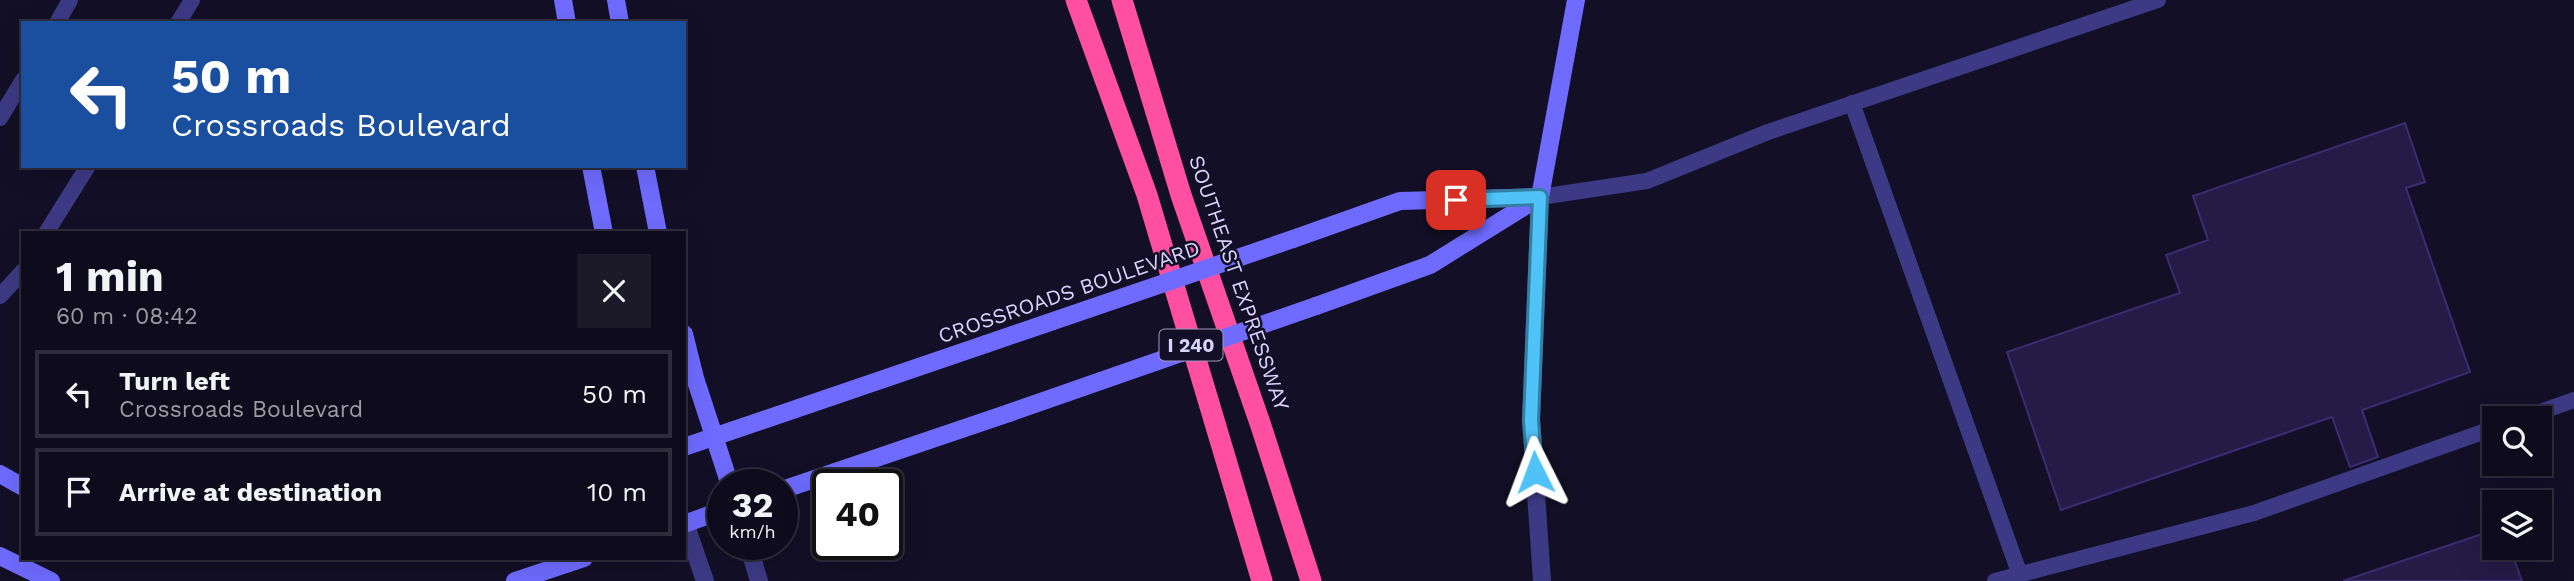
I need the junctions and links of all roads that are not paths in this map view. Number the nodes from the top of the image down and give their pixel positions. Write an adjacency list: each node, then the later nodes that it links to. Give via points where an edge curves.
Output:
1 (70, 0): 9 (lane)
2 (192, 0): 10 (lane)
3 (563, 0): 11 (main road)
4 (616, 0): 12 (main road)
5 (1076, 0): 46 (highway, I 240, via 1147,195)
6 (1122, 0): 47 (highway, SOUTHEAST EXPRESSWAY / I 240, via 1181,195)
7 (1576, 0): 19 (main road)
8 (2158, 0): 14 (lane)
9 (58, 21)
10 (179, 21)
11 (567, 21)
12 (620, 21)
13 (21, 83): 15 (lane)
14 (1852, 103): 19 (lane, via 1647,181); 41 (lane)
15 (0, 118)
16 (87, 168): 20 (lane)
17 (591, 168): 21 (main road)
18 (645, 168): 22 (main road)
19 (1540, 197): 29 (main road, CROSSROADS BOULEVARD, bridge, via 1400,201); 33 (main road, bridge, via 1430,265); 48 (street, via 1531,420)
20 (48, 231)
21 (604, 231)
22 (658, 231)
23 (21, 273): 24 (lane)
24 (0, 296)
25 (686, 341): 29 (main road)
26 (2574, 400): 27 (lane)
27 (2552, 408)
28 (2482, 432): 41 (lane, via 2254,513)
29 (715, 437): 30 (main road, CROSSROADS BOULEVARD); 31 (main road)
30 (686, 446)
31 (725, 469)
32 (0, 474): 34 (main road)
33 (798, 485)
34 (21, 486)
35 (707, 515): 36 (main road)
36 (686, 522)
37 (686, 529): 44 (street)
38 (0, 556): 42 (main road)
39 (578, 560): 43 (main road)
40 (753, 560): 45 (street)
41 (2020, 575): 49 (lane)
42 (51, 581)
43 (515, 581)
44 (705, 581)
45 (759, 581)
46 (1262, 581)
47 (1311, 581)
48 (1542, 581)
49 (1995, 581)

